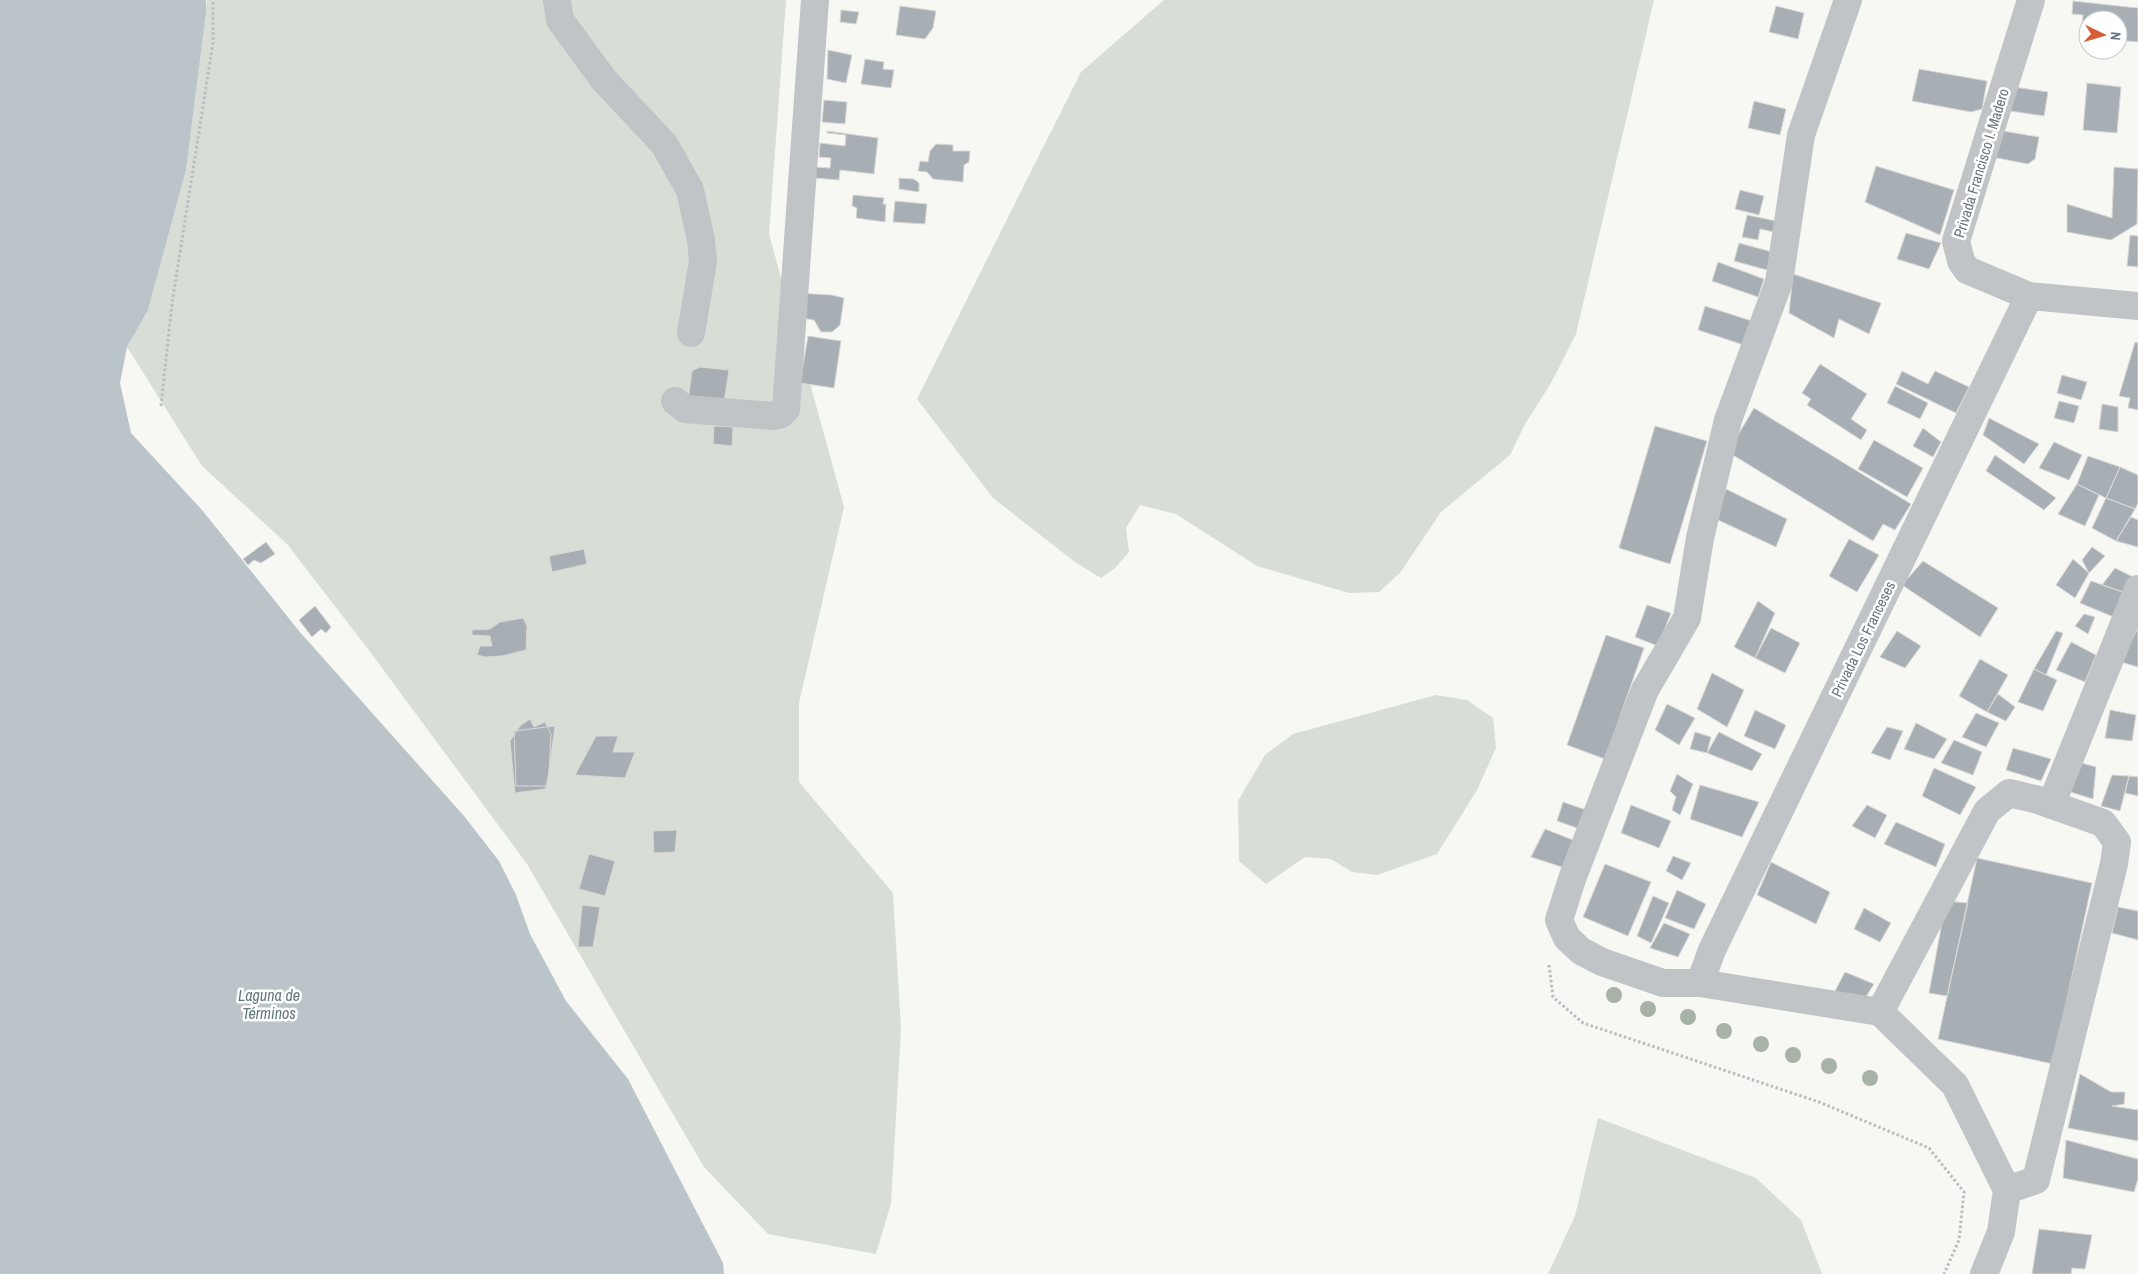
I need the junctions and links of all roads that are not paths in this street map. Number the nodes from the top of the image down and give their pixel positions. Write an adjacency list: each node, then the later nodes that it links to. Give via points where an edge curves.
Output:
1 (557, 0): 7 (street, via 560,20 604,80 664,144 690,190 703,261)
2 (815, 0): 8 (street, via 786,409 774,416 685,409)
3 (1848, 0): 11 (street, via 1801,135 1779,282 1728,420 1700,538 1687,618 1645,690 1559,920 1567,938 1581,951 1602,962 1663,982)
4 (2032, 0): 5 (street, Privada Francisco I. Madero, via 1956,241 1960,261 1967,270)
5 (2028, 296): 6 (street, Privada Francisco I. Madero); 11 (street, Privada Los Franceses, via 1712,950)
6 (2138, 306)
7 (691, 333)
8 (675, 401)
9 (2138, 589): 10 (street)
10 (2051, 805): 12 (street, via 2009,793 1988,811); 13 (street, via 2103,823 2117,842 2036,1180)
11 (1700, 982): 12 (street)
12 (1880, 1012): 13 (street, via 1955,1085)
13 (2007, 1190): 14 (street, via 2001,1232)
14 (1984, 1274)

